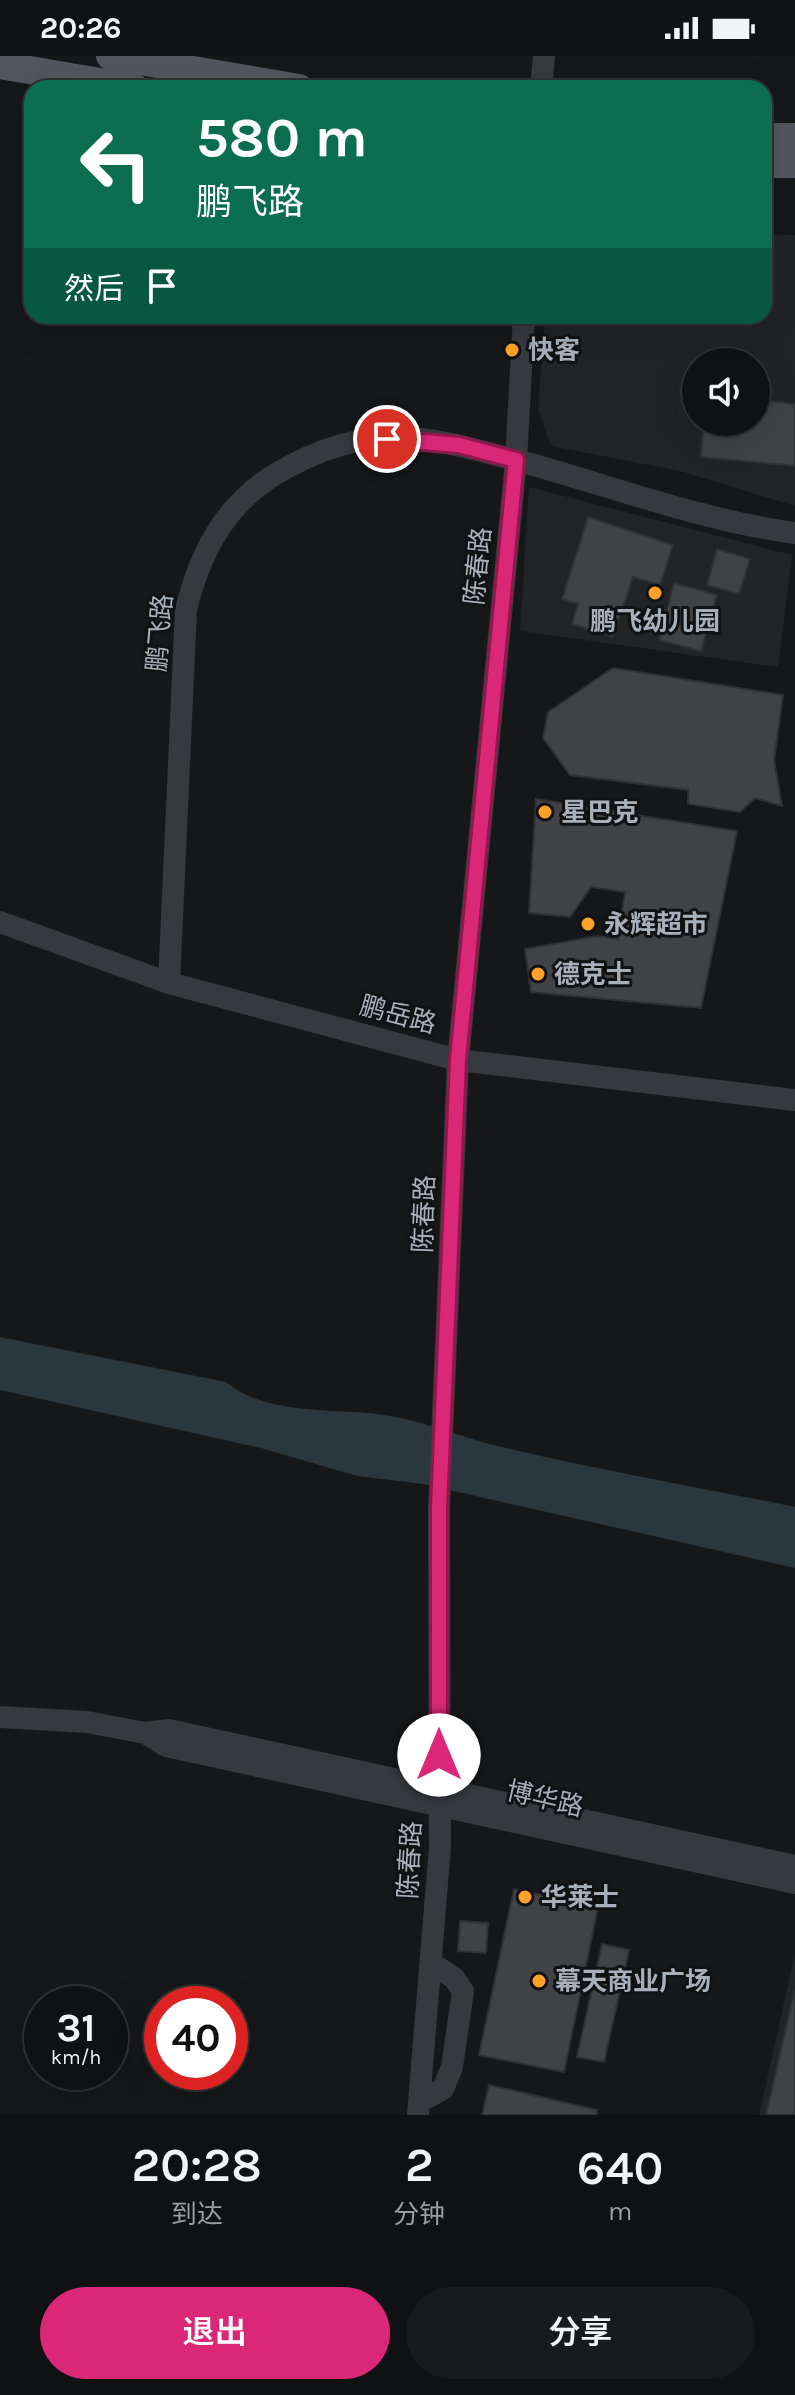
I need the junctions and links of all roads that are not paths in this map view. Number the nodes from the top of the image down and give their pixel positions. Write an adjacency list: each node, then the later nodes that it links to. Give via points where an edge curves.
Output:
1 (110, 56): 5 (main road)
2 (544, 56): 6 (street)
3 (0, 65): 4 (main road)
4 (88, 80)
5 (252, 80)
6 (542, 80)
7 (772, 137): 8 (main road)
8 (795, 137)
9 (772, 164): 10 (main road)
10 (795, 164)
11 (524, 324): 12 (street, 陈春路)
12 (516, 460): 13 (street, 鹏飞路); 15 (street, 鹏飞路, via 459,445 364,439 318,451 267,478 209,540 186,610); 16 (street, 陈春路)
13 (795, 533)
14 (0, 922): 15 (street, 鹏岳路)
15 (169, 983): 16 (street, 鹏岳路)
16 (458, 1060): 17 (street, 鹏岳路); 19 (street, 陈春路, via 439,1508)
17 (795, 1100)
18 (0, 1717): 19 (street, 博华路, via 87,1722 145,1733 166,1746)
19 (440, 1796): 20 (street, 博华路); 21 (street, 博华路); 22 (street, 陈春路)
20 (795, 1866)
21 (795, 1883)
22 (431, 1963): 23 (street, 陈春路); 23 (street, via 463,1991 452,2067 443,2089)
23 (419, 2108)

